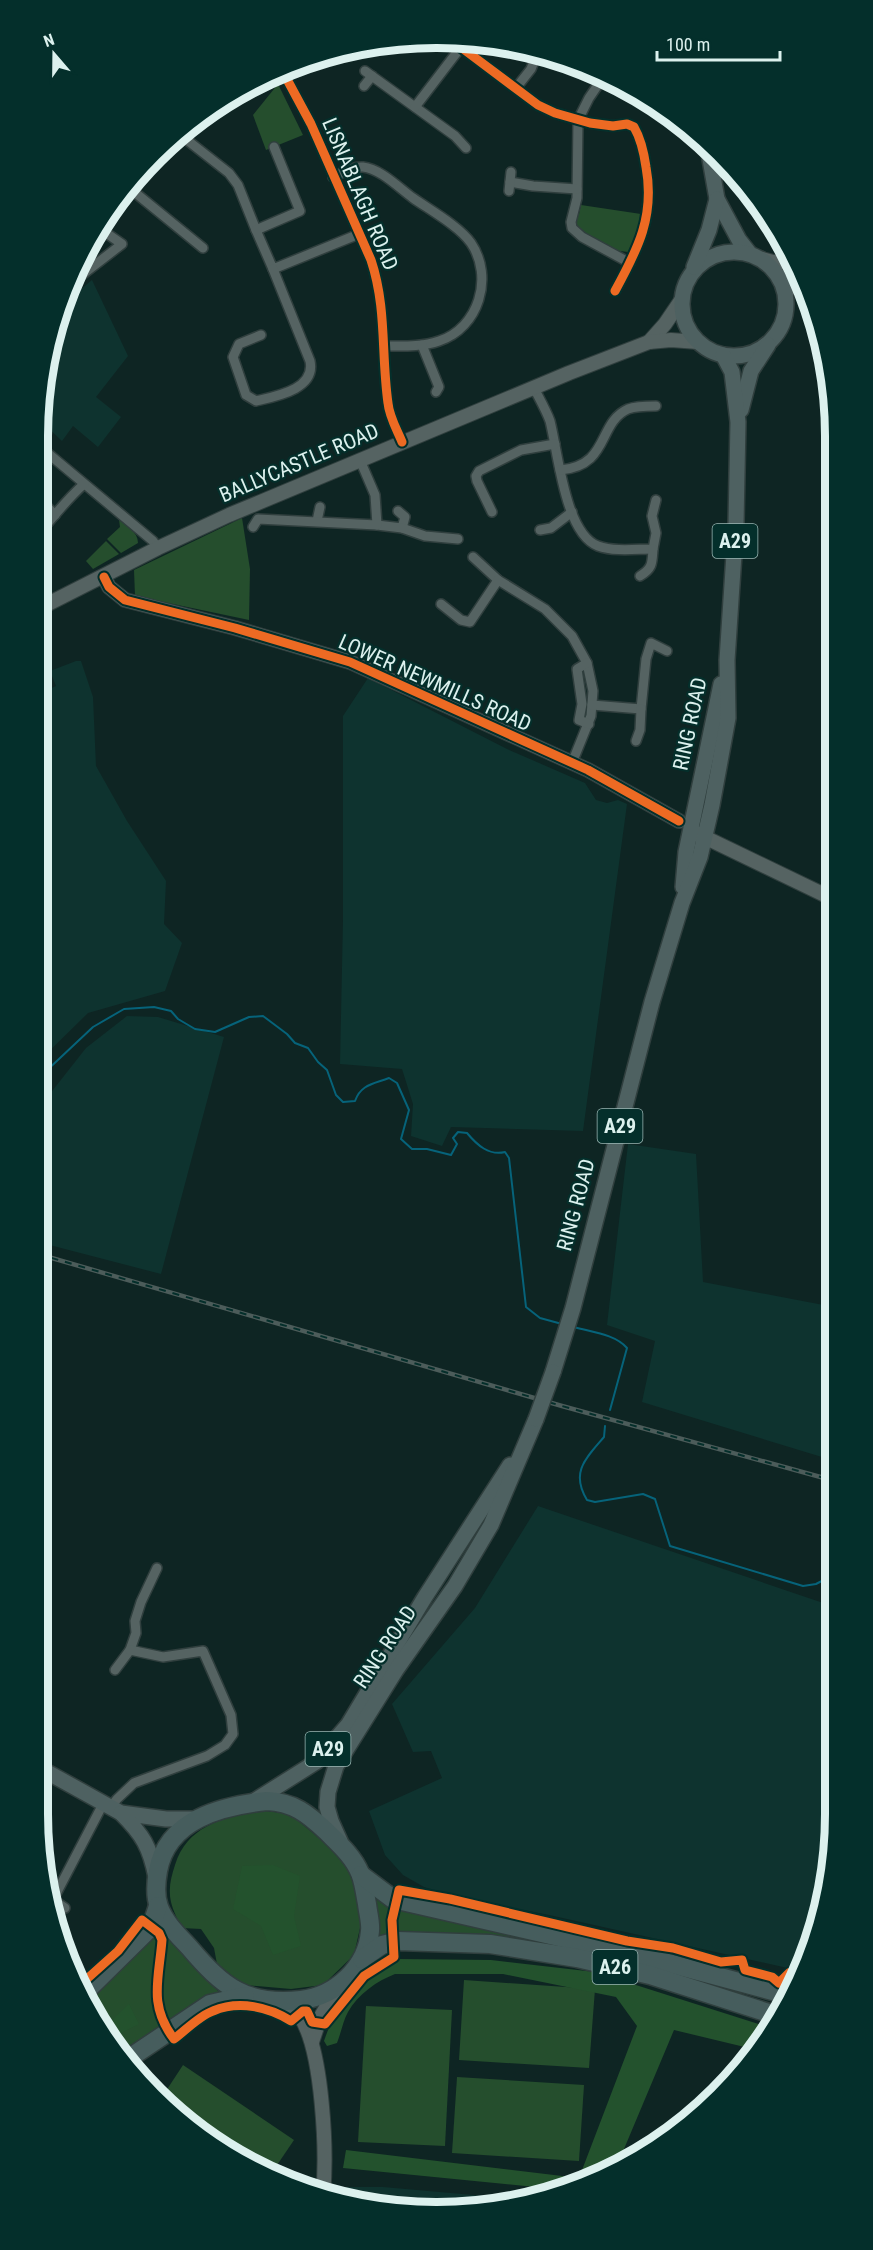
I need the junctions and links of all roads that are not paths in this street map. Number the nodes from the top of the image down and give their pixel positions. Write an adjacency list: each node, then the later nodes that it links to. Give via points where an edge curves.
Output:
1 (459, 49): 8 (street)
2 (463, 49): 7 (street)
3 (534, 60): 7 (street)
4 (287, 78): 14 (street, LISNABLAGH ROAD)
5 (599, 84): 9 (street)
6 (364, 86): 8 (street, via 369,74)
7 (516, 88): 9 (street, via 538,105)
8 (416, 107): 12 (street, via 463,145)
9 (578, 120): 16 (street); 25 (street, via 613,126 627,124 638,133 649,202 645,228)
10 (185, 140): 19 (street, via 229,173)
11 (274, 147): 19 (street, via 300,211)
12 (453, 150)
13 (710, 161): 18 (main road)
14 (333, 177): 21 (street, LISNABLAGH ROAD); 37 (street, via 362,166 379,173 471,243 481,271 476,309 452,335)
15 (510, 182): 16 (street)
16 (577, 189): 25 (street, via 572,228)
17 (134, 192): 22 (street)
18 (717, 199): 23 (main road, via 739,240); 28 (main road)
19 (256, 230): 26 (street)
20 (106, 233): 27 (street, via 122,244)
21 (359, 234): 26 (street); 38 (street, LISNABLAGH ROAD, via 378,282)
22 (203, 248)
23 (756, 257): 24 (street); 28 (main road, via 733,251 722,253 705,260); 31 (main road, via 779,277)
24 (783, 261)
25 (630, 263): 30 (street)
26 (273, 269): 33 (street, via 311,372 294,389 256,401 246,395 233,357 239,344)
27 (85, 273)
28 (692, 273): 32 (main road)
29 (793, 284): 31 (street)
30 (615, 291)
31 (785, 294): 34 (main road, A29, via 786,312)
32 (682, 299): 35 (street, BALLYCASTLE ROAD); 36 (main road, via 687,327)
33 (261, 335)
34 (771, 341): 39 (main road, via 755,351); 43 (main road, RING ROAD / A29, via 751,371)
35 (649, 342): 36 (street, BALLYCASTLE ROAD); 40 (street, BALLYCASTLE ROAD)
36 (698, 342): 39 (main road)
37 (422, 345): 38 (street); 41 (street, via 439,387)
38 (385, 346): 44 (street, LISNABLAGH ROAD, via 388,405)
39 (723, 355): 43 (main road, RING ROAD / A29, via 732,372)
40 (534, 388): 44 (street, BALLYCASTLE ROAD); 45 (street, via 549,418)
41 (436, 392)
42 (656, 406): 48 (street, via 625,410 594,456)
43 (738, 422): 79 (main road, RING ROAD / A29, via 728,718)
44 (402, 442): 47 (street, BALLYCASTLE ROAD)
45 (555, 444): 48 (street); 54 (street, via 520,450 478,471 477,481)
46 (48, 453): 49 (street)
47 (360, 460): 59 (street, via 375,495); 64 (street, BALLYCASTLE ROAD)
48 (560, 470): 55 (street)
49 (84, 484): 56 (street); 64 (street)
50 (656, 500): 65 (street, via 652,516 656,533)
51 (320, 507): 57 (street)
52 (48, 508): 56 (street)
53 (398, 511): 61 (street, via 405,517)
54 (492, 512)
55 (572, 512): 62 (street, via 551,528); 65 (street, via 584,536 598,546)
56 (55, 515): 58 (street)
57 (317, 522): 59 (street); 60 (street, via 258,519)
58 (48, 523)
59 (377, 525): 61 (street)
60 (253, 527)
61 (402, 528): 63 (street, via 425,536)
62 (540, 530)
63 (458, 539)
64 (158, 548): 68 (street, BALLYCASTLE ROAD)
65 (653, 549): 67 (street, via 653,565)
66 (473, 557): 69 (street)
67 (640, 576)
68 (104, 577): 70 (street, BALLYCASTLE ROAD); 78 (street, LOWER NEWMILLS ROAD, via 109,587 125,600 350,662)
69 (498, 580): 71 (street, via 470,622 461,620); 73 (street, via 545,609 572,636)
70 (48, 604)
71 (441, 604)
72 (667, 651): 75 (street, via 651,643)
73 (587, 663): 74 (street); 76 (street, via 577,669 582,704 579,720)
74 (592, 705): 75 (street); 76 (street)
75 (641, 709): 77 (street)
76 (589, 724): 78 (street)
77 (636, 741)
78 (572, 763): 79 (street, LOWER NEWMILLS ROAD)
79 (692, 829): 80 (street, LOWER NEWMILLS ROAD); 81 (main road, RING ROAD / A29, bridge, via 700,857 652,1002 566,1333)
80 (825, 895)
81 (524, 1446): 82 (main road, RING ROAD / A29); 88 (main road, RING ROAD / A29, via 425,1597 348,1725 316,1761)
82 (516, 1469): 84 (main road); 91 (main road, RING ROAD / A29, via 467,1567 336,1766 327,1807)
83 (157, 1568): 85 (street, via 141,1602)
84 (450, 1577)
85 (130, 1650): 86 (street); 89 (street, via 163,1658 203,1651 233,1724 233,1734 225,1745 207,1756 134,1783)
86 (116, 1670)
87 (48, 1773): 89 (main road)
88 (251, 1803): 90 (highway, A29); 91 (highway, A29, via 279,1802 297,1807)
89 (111, 1808): 90 (main road, via 166,1819); 93 (main road, via 134,1826 148,1846); 94 (street)
90 (195, 1819): 93 (highway, A29, via 166,1846)
91 (343, 1847): 92 (highway, A29)
92 (361, 1875): 98 (highway, A29, via 370,1932); 101 (highway, A26, via 393,1899 646,1957)
93 (156, 1879): 96 (highway, A29)
94 (56, 1894)
95 (58, 1903): 97 (street)
96 (158, 1906): 100 (highway, A29, via 151,1927); 102 (highway, A29, via 169,1925 210,1972)
97 (65, 1908)
98 (362, 1959): 99 (highway, A29); 104 (highway, A26, via 382,1945 398,1941 490,1944 577,1958 650,1976)
99 (339, 1986): 103 (highway, A29, via 319,1996); 105 (street, via 320,2018)
100 (89, 1988)
101 (781, 1993)
102 (245, 1996): 103 (highway, A29); 106 (highway, A29, via 210,2004)
103 (282, 2001): 105 (street, via 299,2015)
104 (770, 2013)
105 (312, 2042): 107 (street, via 323,2122)
106 (133, 2056)
107 (324, 2185)

